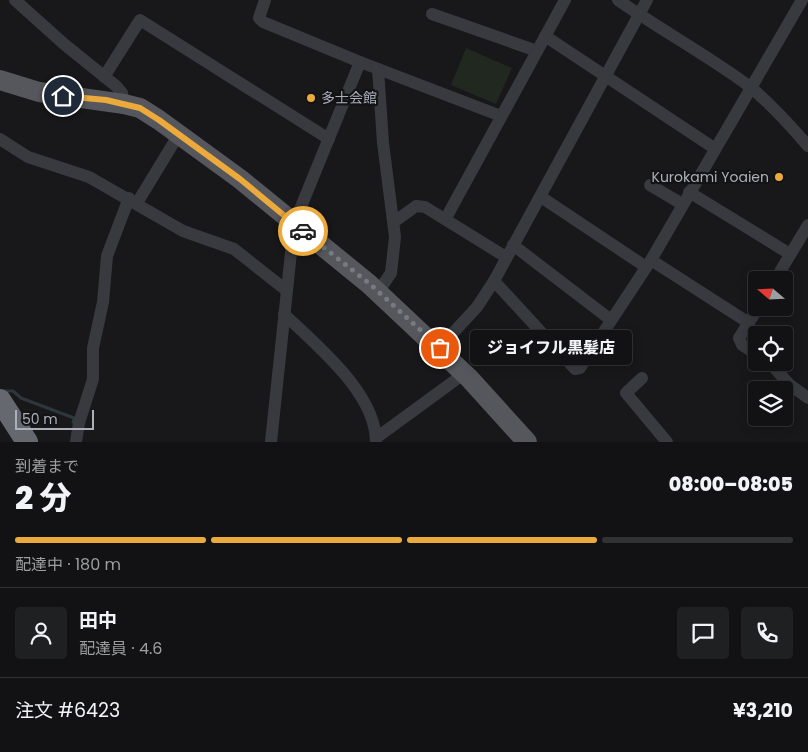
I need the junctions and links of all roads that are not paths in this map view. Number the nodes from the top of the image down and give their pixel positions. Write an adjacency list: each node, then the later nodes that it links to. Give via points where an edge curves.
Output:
1 (16, 0): 13 (street)
2 (265, 0): 11 (street, via 259,18 263,22)
3 (565, 0): 9 (street)
4 (618, 0): 8 (street)
5 (647, 0): 8 (street)
6 (802, 0): 16 (street)
7 (432, 14): 10 (street)
8 (639, 14): 14 (street); 16 (street, via 678,41 695,48)
9 (545, 36): 10 (street); 14 (street)
10 (536, 51): 18 (street)
11 (360, 62): 12 (street); 21 (street)
12 (378, 69): 18 (street); 30 (street)
13 (104, 76): 17 (street, via 122,93); 21 (street, via 140,20)
14 (605, 77): 23 (street); 26 (street)
15 (0, 80): 17 (main road, via 39,92)
16 (750, 88): 22 (street); 23 (street)
17 (124, 104): 19 (main road, via 140,108)
18 (501, 116): 29 (street)
19 (179, 134): 27 (street); 31 (main road)
20 (0, 139): 27 (street, via 28,157 89,177)
21 (328, 139): 31 (street)
22 (808, 146)
23 (714, 148): 25 (street)
24 (650, 185): 28 (street)
25 (689, 192): 28 (street); 34 (street)
26 (541, 197): 33 (street); 36 (street)
27 (133, 201): 39 (street, via 183,231 234,249); 56 (street, via 108,256 93,348 93,379)
28 (682, 204): 36 (street)
29 (446, 218): 30 (street, via 416,206); 35 (street)
30 (394, 222): 40 (street, via 396,237 392,272)
31 (294, 224): 39 (street); 40 (main road)
32 (808, 225): 34 (street)
33 (513, 245): 35 (street); 43 (street)
34 (790, 254): 37 (street)
35 (506, 257): 38 (street)
36 (649, 263): 43 (street); 44 (street)
37 (780, 271)
38 (494, 281): 43 (street, via 575,369 580,368); 45 (street, via 477,307)
39 (286, 290): 41 (street)
40 (378, 292): 45 (main road)
41 (284, 314): 53 (street, via 338,367 368,407 376,426); 57 (street)
42 (753, 316): 44 (street)
43 (611, 320)
44 (749, 322): 46 (street, via 739,338)
45 (440, 348): 48 (main road)
46 (748, 348)
47 (777, 371): 50 (street)
48 (465, 373): 53 (street); 58 (main road)
49 (642, 378): 59 (street, via 626,393)
50 (808, 398)
51 (0, 400): 55 (highway)
52 (0, 421): 54 (highway)
53 (376, 440)
54 (14, 442)
55 (27, 442)
56 (76, 442)
57 (271, 442)
58 (527, 442)
59 (666, 442)

